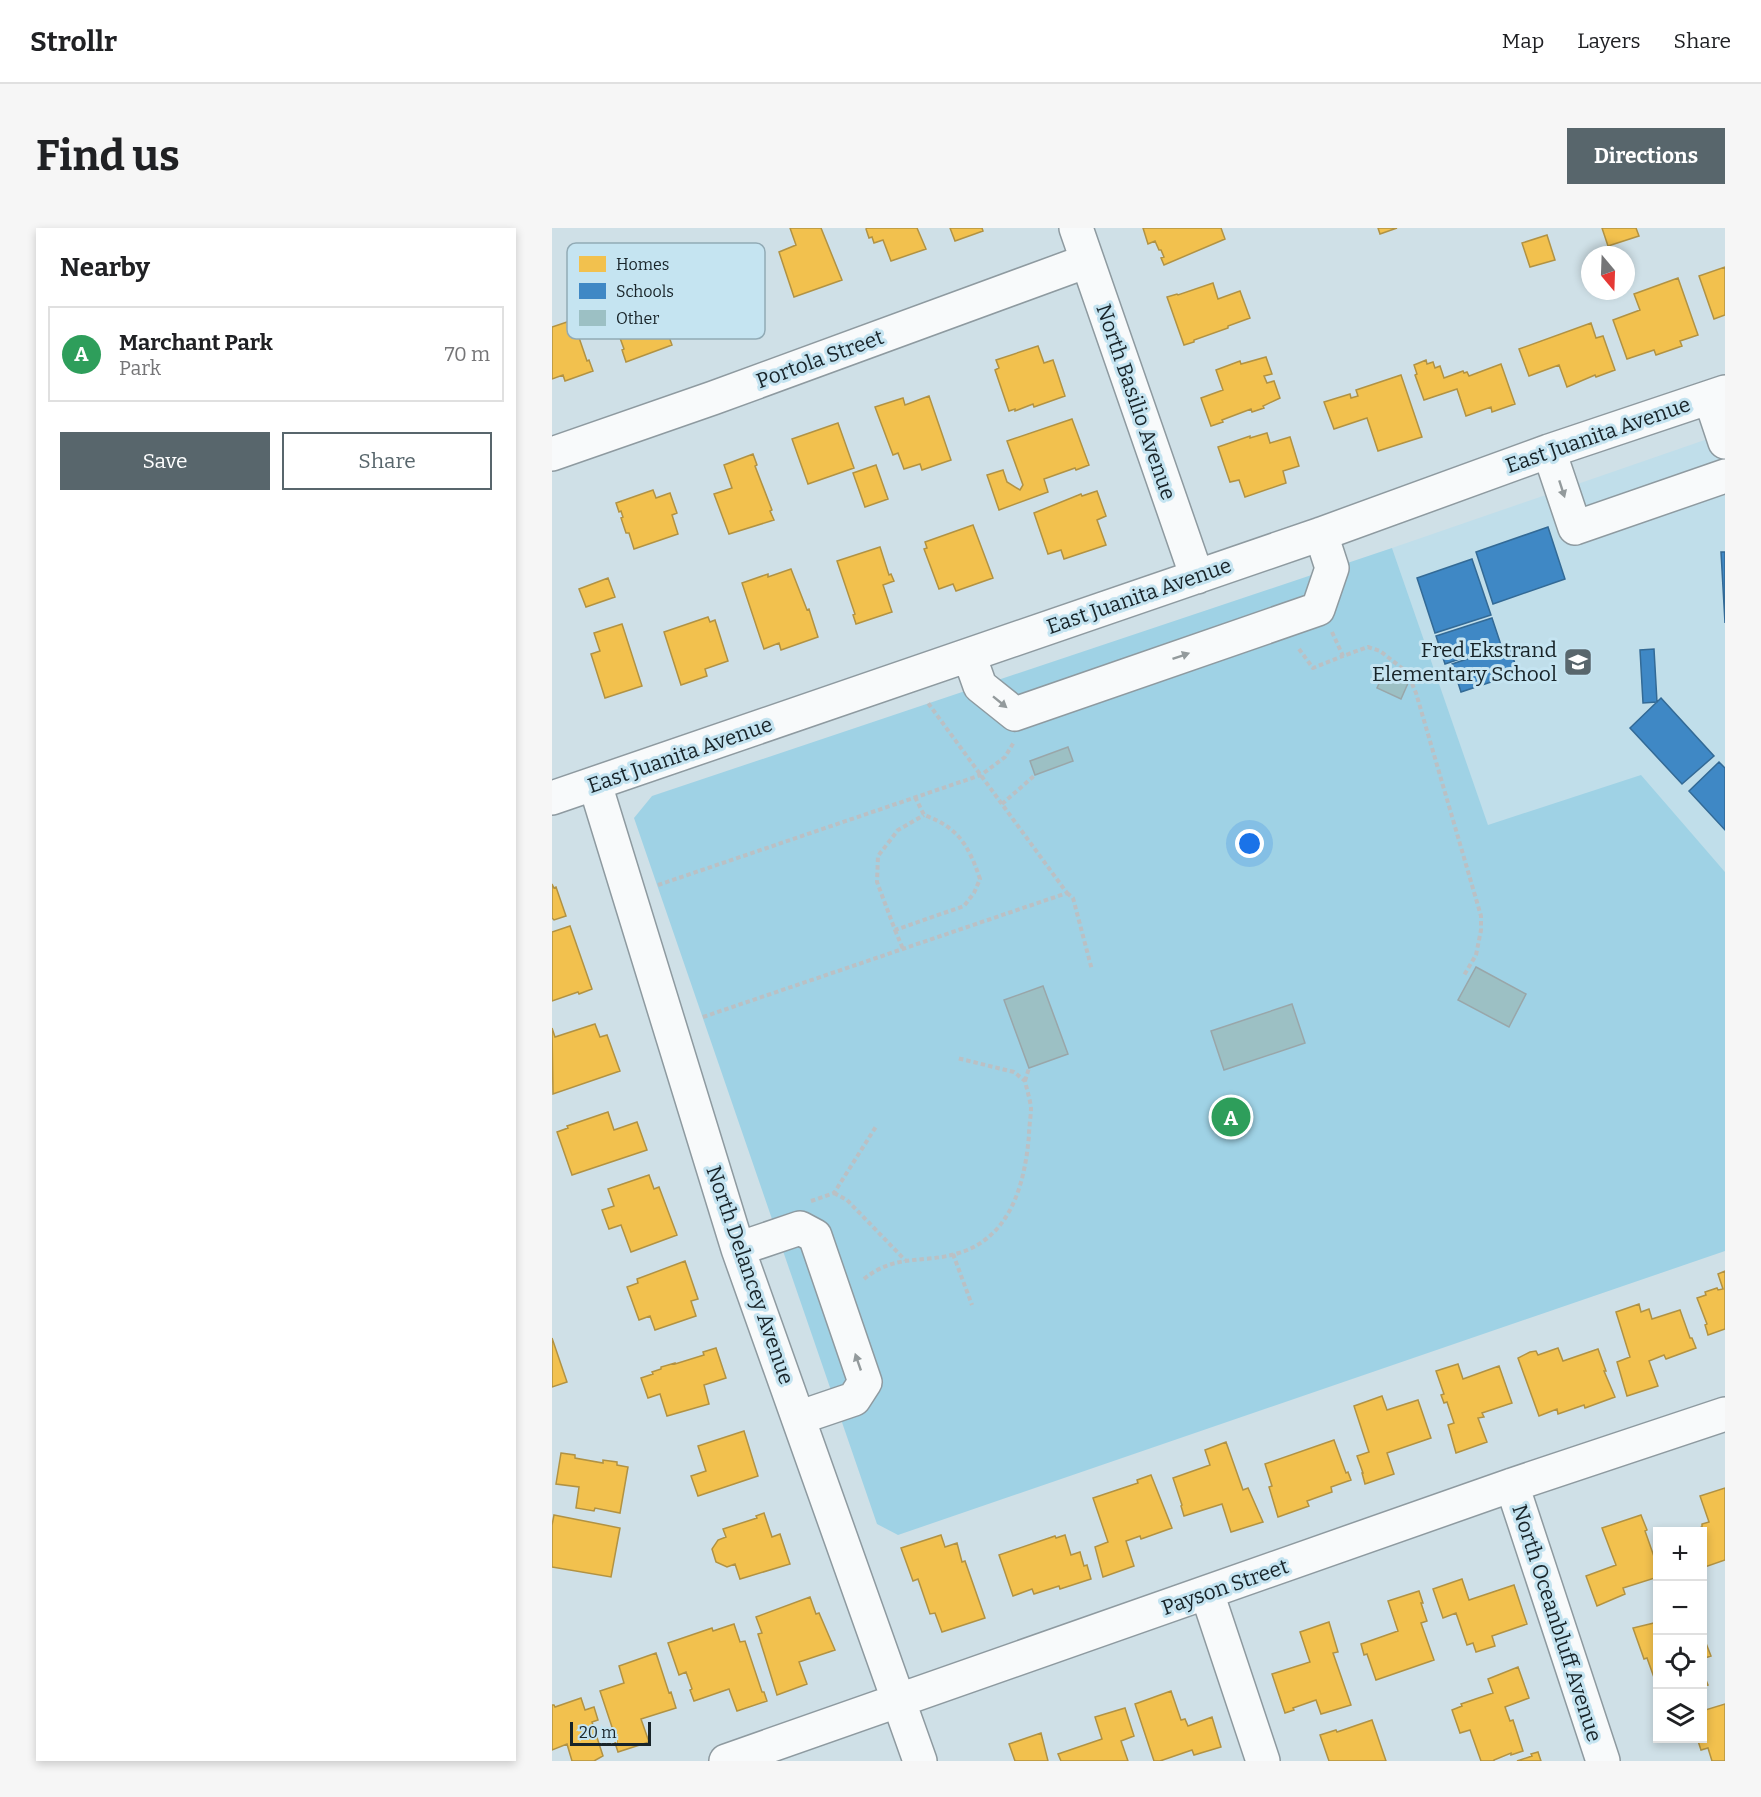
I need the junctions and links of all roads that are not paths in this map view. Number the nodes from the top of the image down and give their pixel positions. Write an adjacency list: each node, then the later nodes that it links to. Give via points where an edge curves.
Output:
1 (1076, 228): 2 (street, North Basilio Avenue)
2 (1087, 261): 6 (street, Portola Street); 9 (street, North Basilio Avenue)
3 (1718, 394): 4 (street); 5 (street, East Juanita Avenue)
4 (1725, 442)
5 (1549, 451): 7 (street, one-way to 7, via 1575,528); 8 (street, East Juanita Avenue)
6 (552, 454)
7 (1725, 476)
8 (1321, 534): 9 (street, East Juanita Avenue); 10 (street, one-way to 8, via 980,686 1015,714 1318,609 1332,568)
9 (1197, 577): 10 (street, East Juanita Avenue)
10 (969, 655): 11 (street, East Juanita Avenue)
11 (595, 784): 12 (street, East Juanita Avenue); 13 (street, North Delancey Avenue)
12 (552, 798)
13 (738, 1249): 15 (street, North Delancey Avenue); 15 (street, one-way to 13, via 854,1399 865,1382 815,1236 800,1228)
14 (1725, 1414): 16 (street, Payson Street)
15 (798, 1419): 18 (street, North Delancey Avenue)
16 (1512, 1485): 17 (street, Payson Street); 22 (street, North Oceanbluff Avenue)
17 (1207, 1593): 18 (street, Payson Street); 21 (street)
18 (898, 1700): 19 (street, Payson Street); 20 (street, North Delancey Avenue)
19 (726, 1761)
20 (920, 1761)
21 (1263, 1761)
22 (1603, 1761)

